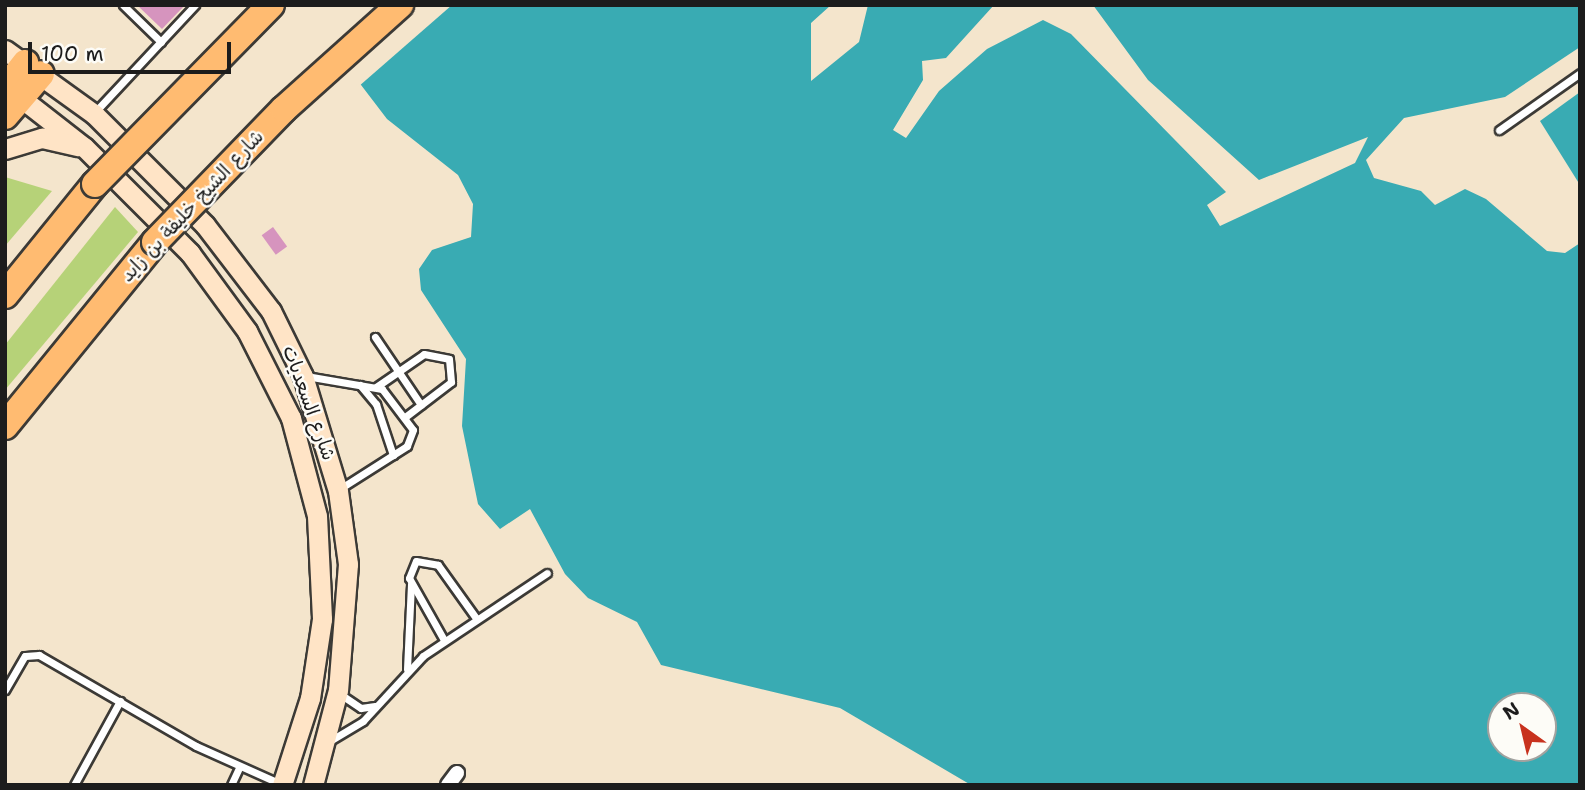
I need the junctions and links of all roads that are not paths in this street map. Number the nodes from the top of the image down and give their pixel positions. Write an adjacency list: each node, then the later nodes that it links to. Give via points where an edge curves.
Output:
1 (123, 5): 5 (lane)
2 (195, 5): 5 (lane)
3 (271, 5): 13 (highway, bridge, via 95,184)
4 (400, 5): 21 (highway, شارع الشيخ خليفة بن زايد, bridge, via 284,109 155,242)
5 (161, 42): 8 (lane)
6 (1580, 73): 9 (lane)
7 (15, 81): 8 (street, شارع السعديات); 10 (street, via 56,100 108,139); 11 (street, شارع السعديات)
8 (94, 114): 10 (street, شارع السعديات)
9 (1499, 130)
10 (123, 141): 16 (street, شارع السعديات, via 242,271)
11 (84, 146): 12 (street, via 42,138); 36 (street, شارع السعديات, via 218,288 260,354 301,443 320,540 322,619 310,698)
12 (5, 149)
13 (5, 295)
14 (375, 337): 15 (lane)
15 (398, 372): 18 (lane); 19 (lane); 19 (lane, via 429,352 450,359 452,382)
16 (303, 376): 17 (lane); 23 (street, شارع السعديات)
17 (360, 385): 18 (lane); 22 (lane, via 376,404)
18 (376, 387): 20 (lane)
19 (421, 405): 20 (lane)
20 (405, 417): 22 (lane, via 412,439)
21 (5, 426)
22 (393, 455): 23 (lane)
23 (338, 491): 30 (street, شارع السعديات, via 348,564)
24 (547, 573): 26 (lane)
25 (411, 583): 26 (lane, via 412,565 433,561); 27 (lane); 28 (lane)
26 (476, 618): 27 (lane)
27 (444, 640): 28 (lane)
28 (407, 669): 32 (lane)
29 (5, 690): 31 (lane, via 32,653)
30 (338, 690): 32 (lane, via 352,705); 33 (street, شارع السعديات)
31 (120, 701): 34 (lane); 37 (lane)
32 (376, 706): 33 (lane)
33 (326, 743): 39 (street, شارع السعديات)
34 (239, 768): 36 (lane); 38 (lane)
35 (457, 773): 40 (street)
36 (282, 784)
37 (74, 785)
38 (231, 785)
39 (313, 785)
40 (448, 785)

